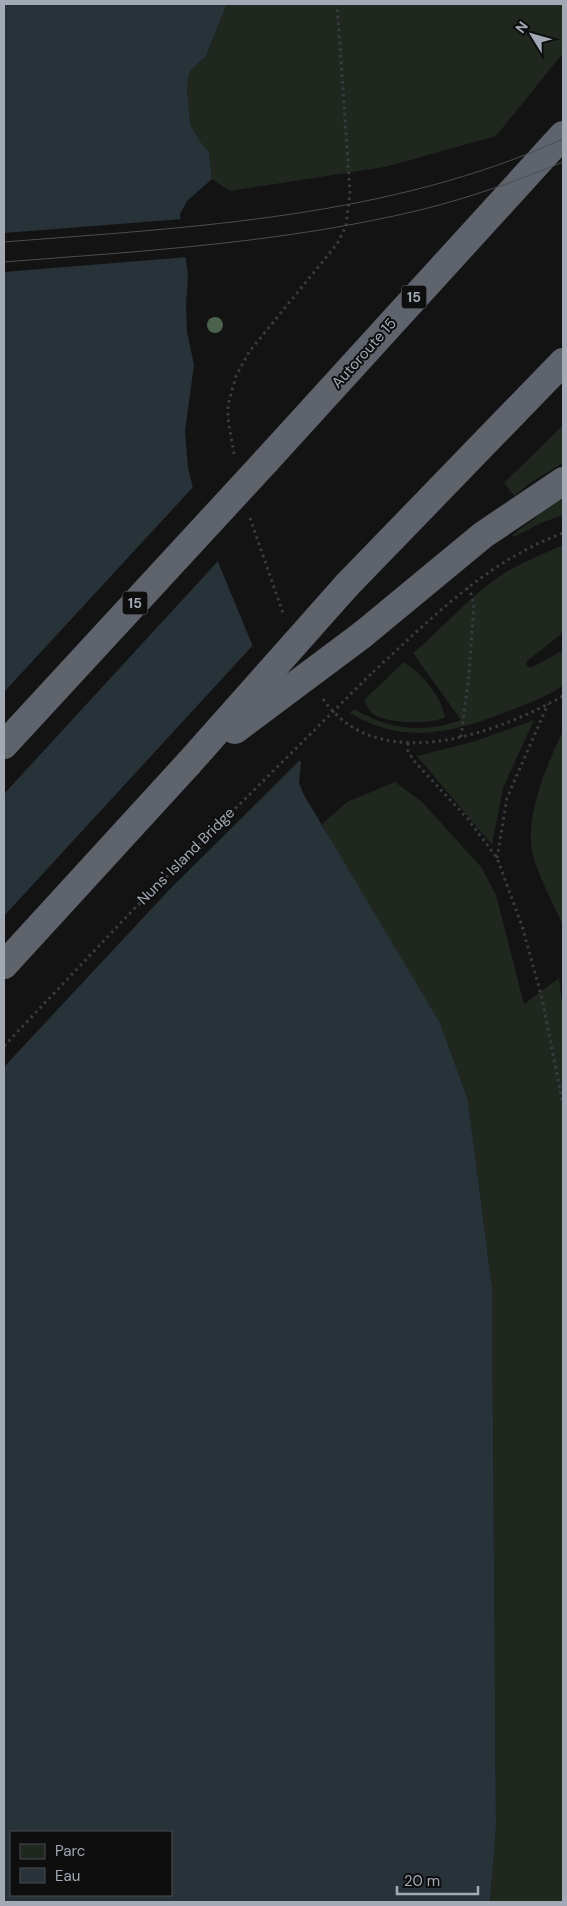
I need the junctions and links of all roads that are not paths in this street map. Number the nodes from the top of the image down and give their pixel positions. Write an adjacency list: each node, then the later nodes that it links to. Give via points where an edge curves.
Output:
1 (563, 135): 4 (highway, Autoroute 15 / 15, bridge)
2 (563, 362): 5 (highway, bridge, via 347,585)
3 (563, 481): 5 (highway, bridge, via 483,535 362,635)
4 (4, 745)
5 (189, 763): 6 (highway)
6 (4, 965)

